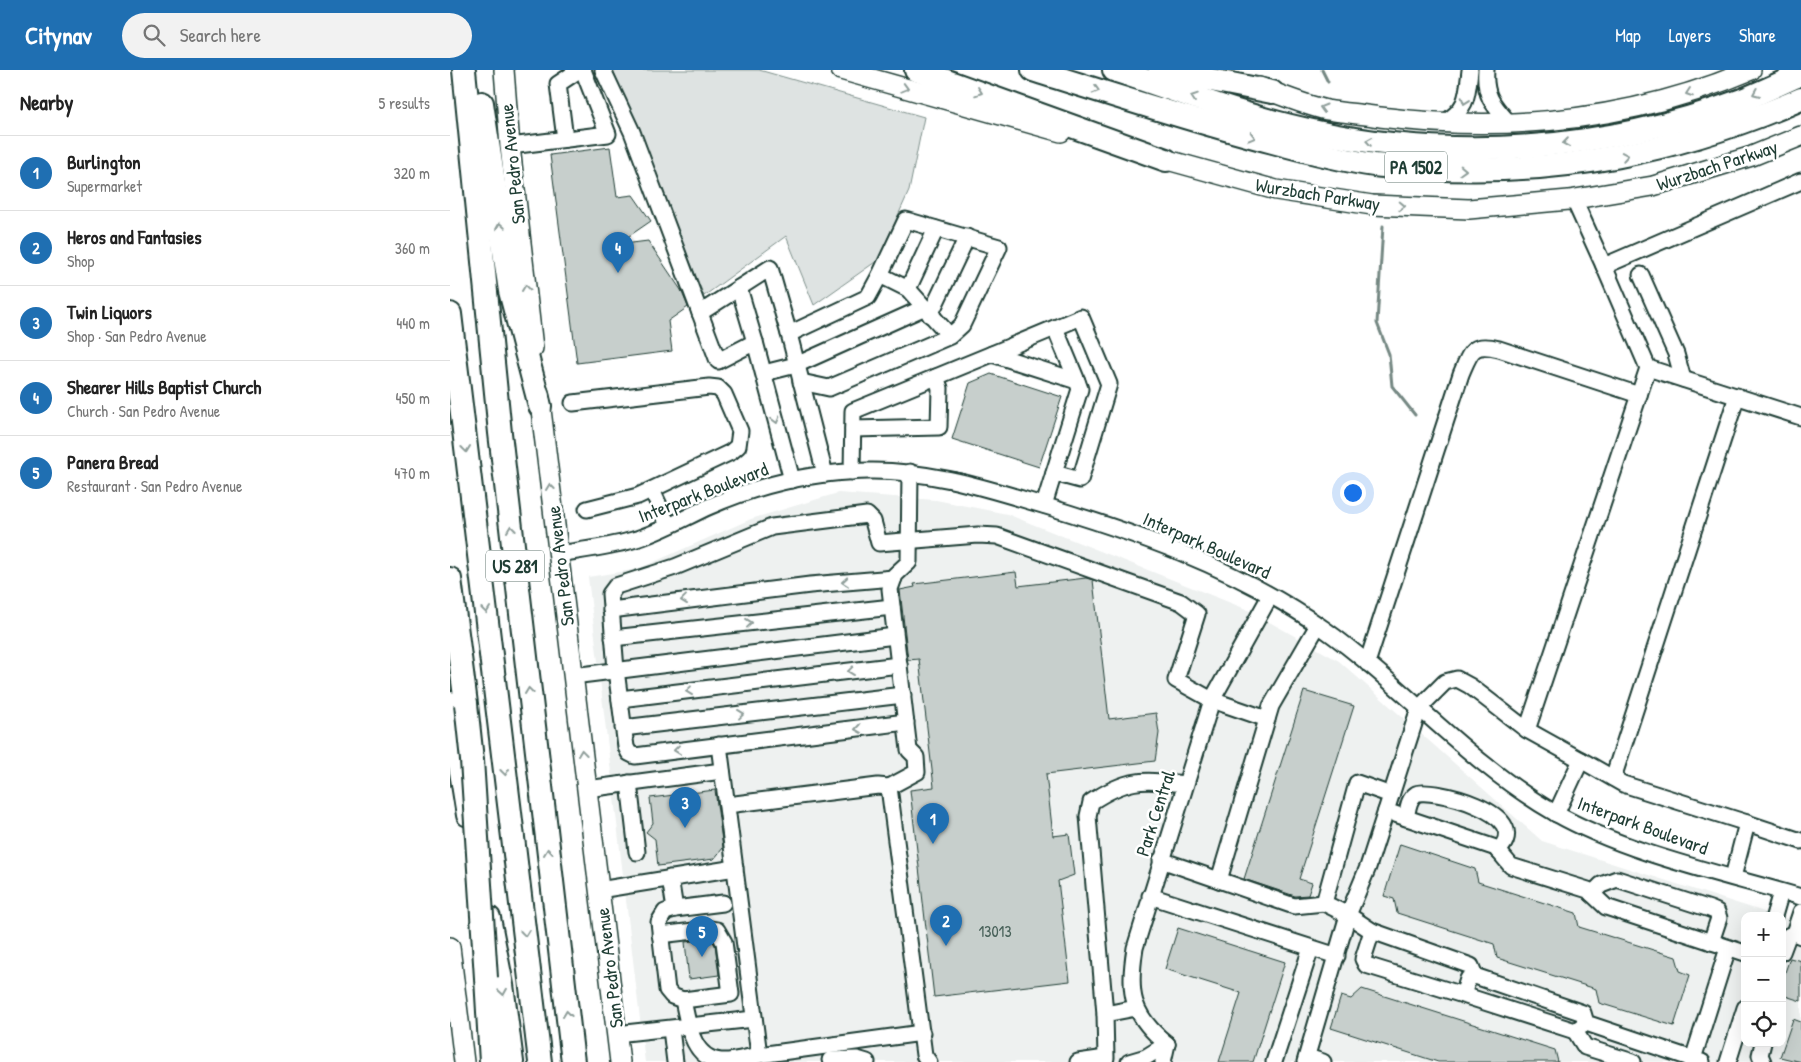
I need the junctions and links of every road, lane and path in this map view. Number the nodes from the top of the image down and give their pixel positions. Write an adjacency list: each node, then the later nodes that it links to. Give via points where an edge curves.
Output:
1 (464, 70): 155 (highway, US 281, one-way to 1, via 500,433)
2 (478, 70): 52 (highway, one-way to 2, via 510,291)
3 (504, 70): 23 (main road, San Pedro Avenue)
4 (579, 70): 22 (street, via 558,84)
5 (583, 70): 22 (street, via 608,134)
6 (603, 70): 35 (street, via 632,132)
7 (841, 70): 24 (main road, Wurzbach Parkway, one-way to 24)
8 (916, 70): 24 (highway, one-way to 24)
9 (1033, 70): 18 (highway, Wurzbach Parkway / PA 1502, one-way to 18, via 1310,152 1374,165 1468,170 1565,166 1651,151 1736,126)
10 (1114, 70): 16 (highway, PA 1502, one-way to 10, via 1741,100 1645,129 1564,144 1472,149 1388,144 1316,132 1231,109)
11 (1160, 70): 17 (highway)
12 (1216, 70): 17 (main road)
13 (1470, 70): 19 (street, one-way to 19, via 1463,107)
14 (1486, 70): 20 (street, via 1486,91)
15 (1751, 70): 20 (main road, one-way to 20, via 1664,101 1579,119)
16 (1801, 74)
17 (1272, 92): 19 (main road, one-way to 17, via 1326,110)
18 (1801, 99)
19 (1444, 123): 20 (main road)
20 (1510, 124)
21 (1801, 136): 26 (main road, Wurzbach Parkway, via 1752,156 1653,186)
22 (565, 139): 23 (street)
23 (510, 146): 52 (main road, San Pedro Avenue, one-way to 23)
24 (1166, 160): 26 (main road, Wurzbach Parkway, one-way to 26, via 1276,190 1372,205 1469,209)
25 (1801, 181): 29 (street)
26 (1574, 200): 29 (street)
27 (936, 228): 28 (street); 31 (street, via 906,220); 33 (street)
28 (967, 238): 34 (street); 39 (street, via 999,248 962,325)
29 (1604, 266): 43 (street)
30 (1641, 274): 46 (street, via 1676,354)
31 (880, 275): 33 (street); 38 (street, via 868,297)
32 (739, 288): 35 (street); 38 (street, via 770,268); 40 (street)
33 (908, 289): 34 (street)
34 (927, 311): 39 (street); 42 (street)
35 (700, 313): 40 (street, via 718,361)
36 (450, 314): 154 (highway, US 281, one-way to 154)
37 (1055, 328): 41 (street); 47 (street); 57 (street, via 1081,317 1109,384 1080,480)
38 (789, 334): 42 (street)
39 (950, 336): 48 (street, via 829,388)
40 (756, 342): 44 (street)
41 (992, 354): 45 (street); 47 (street)
42 (796, 365): 44 (street); 48 (street)
43 (1648, 368): 46 (street); 49 (street)
44 (764, 373): 59 (street, one-way to 59)
45 (936, 377): 54 (street, via 853,411); 54 (street, via 940,388 938,427)
46 (1683, 379): 50 (street)
47 (1077, 381): 57 (street, via 1080,389)
48 (801, 382): 58 (street)
49 (1639, 395): 74 (street, via 1499,349 1485,345 1476,347 1461,374); 86 (street)
50 (1737, 396): 53 (street); 90 (street)
51 (573, 403): 60 (street, via 709,387 718,388 724,394 740,431 738,446)
52 (540, 406): 65 (main road, San Pedro Avenue, one-way to 52)
53 (1801, 417)
54 (853, 429): 55 (street)
55 (852, 472): 56 (street, Interpark Boulevard); 58 (street, Interpark Boulevard)
56 (910, 472): 61 (street, Interpark Boulevard, via 951,478); 64 (street)
57 (1054, 473): 61 (street)
58 (825, 474): 59 (street, Interpark Boulevard)
59 (792, 480): 63 (street, Interpark Boulevard, via 749,491)
60 (652, 490): 62 (street); 63 (street)
61 (1044, 505): 68 (street, Interpark Boulevard, via 1131,533 1207,563)
62 (587, 509)
63 (668, 526): 65 (street, Interpark Boulevard, via 633,540)
64 (908, 541): 66 (street, via 909,562); 70 (street, via 879,544 873,521 867,516 772,527 675,567 616,586 610,594); 80 (street, via 996,536 1181,602 1197,614 1176,680)
65 (558, 554): 77 (main road, San Pedro Avenue)
66 (894, 578): 69 (street, via 890,589); 70 (street, one-way to 70)
67 (450, 579): 81 (highway)
68 (1270, 596): 71 (street, Interpark Boulevard); 80 (street, Park Central)
69 (892, 608): 72 (street); 73 (street, one-way to 69)
70 (611, 610): 73 (street)
71 (1318, 625): 74 (street, Interpark Boulevard); 83 (street, via 1271,706)
72 (895, 636): 75 (street); 76 (street)
73 (613, 638): 76 (street)
74 (1368, 664): 82 (street, Interpark Boulevard)
75 (899, 665): 78 (street); 79 (street, one-way to 79)
76 (616, 670): 77 (street); 79 (street)
77 (573, 676): 94 (main road, San Pedro Avenue, one-way to 77)
78 (903, 695): 84 (street); 85 (street, one-way to 78)
79 (620, 699): 85 (street)
80 (1212, 700): 83 (street); 92 (street, Park Central)
81 (458, 704): 152 (highway, bridge, via 472,760); 153 (highway, one-way to 153, via 460,772 501,978)
82 (1419, 708): 86 (street, via 1445,682 1457,679); 95 (street); 98 (street, Interpark Boulevard, via 1517,790)
83 (1267, 719): 108 (street)
84 (906, 722): 87 (street, one-way to 87); 93 (street, via 909,750 916,757 917,772)
85 (623, 728): 87 (street, one-way to 85, via 635,756 628,753)
86 (1527, 730): 88 (street)
87 (719, 745): 89 (street)
88 (1580, 760): 90 (street); 98 (street)
89 (722, 770): 91 (street); 96 (street)
90 (1613, 778): 100 (street, via 1623,784)
91 (629, 784): 94 (street); 103 (street)
92 (1185, 784): 104 (street, Park Central); 135 (street, via 1144,780 1114,787 1091,802 1088,816)
93 (889, 788): 96 (street, via 878,786); 141 (street)
94 (587, 789): 109 (main road, San Pedro Avenue)
95 (1391, 795): 97 (street); 115 (street, via 1357,783)
96 (728, 805): 105 (street)
97 (1386, 811): 99 (street); 119 (street)
98 (1556, 814): 106 (street, Interpark Boulevard, via 1597,834)
99 (1406, 818): 102 (street); 102 (street, via 1410,801 1417,793 1429,792 1489,810 1503,822 1508,833 1505,844)
100 (1748, 823): 101 (street); 106 (street)
101 (1800, 837)
102 (1498, 851): 111 (street, via 1511,866)
103 (638, 852)
104 (1161, 860): 108 (street); 112 (street, Park Central)
105 (735, 868): 107 (street); 136 (street)
106 (1733, 877): 110 (street, Interpark Boulevard)
107 (670, 878): 109 (street); 116 (street)
108 (1219, 880): 115 (street, via 1294,906)
109 (599, 890): 142 (main road, San Pedro Avenue)
110 (1781, 892): 113 (street, Interpark Boulevard); 117 (street)
111 (1592, 894): 124 (street, via 1606,907); 124 (street, via 1609,881 1618,879 1710,909 1717,912 1719,918)
112 (1150, 896): 126 (street); 134 (street, Park Central, via 1132,965)
113 (1801, 898)
114 (723, 903): 116 (street)
115 (1324, 903): 119 (street)
116 (675, 909): 122 (street, via 665,912 659,922)
117 (1775, 912)
118 (1801, 912): 121 (street)
119 (1348, 915): 120 (street); 129 (street)
120 (1372, 931): 131 (street, via 1471,966); 132 (street, via 1363,959 1366,965)
121 (1797, 934): 123 (street, via 1788,936)
122 (660, 935): 133 (street, via 667,990); 133 (street, via 710,929 721,935 731,994)
123 (1786, 941)
124 (1711, 942): 127 (street)
125 (450, 947): 130 (main road)
126 (1311, 948): 129 (street); 163 (street)
127 (1728, 948): 128 (street); 150 (street)
128 (1741, 952)
129 (1337, 956): 148 (street)
130 (452, 976): 151 (main road)
131 (1476, 976): 132 (street, via 1468,979); 139 (street, via 1582,1013)
132 (1463, 996): 139 (street)
133 (683, 1000): 138 (street)
134 (1136, 1008): 135 (street); 143 (street, Park Central, via 1148,1028)
135 (1105, 1014): 149 (street)
136 (754, 1019): 138 (street); 146 (street)
137 (1741, 1021): 166 (street)
138 (688, 1027): 140 (street); 146 (street, via 694,1042 709,1059 722,1061)
139 (1580, 1027): 150 (street); 165 (street, via 1584,1047)
140 (671, 1029): 142 (street); 157 (street)
141 (922, 1033): 147 (street); 159 (street, via 924,1055)
142 (616, 1034): 156 (main road, San Pedro Avenue)
143 (1167, 1044): 161 (street, via 1146,1057); 162 (street)
144 (1762, 1047): 167 (street, via 1760,1055)
145 (805, 1055): 146 (street); 147 (street)
146 (759, 1056)
147 (829, 1056): 158 (street)
148 (1306, 1059): 164 (street)
149 (1110, 1060): 160 (street)
150 (1696, 1061)
151 (464, 1062)
152 (491, 1062)
153 (512, 1062)
154 (540, 1062)
155 (573, 1062)
156 (620, 1062)
157 (675, 1062)
158 (867, 1062)
159 (929, 1062)
160 (1078, 1062)
161 (1129, 1062)
162 (1163, 1062)
163 (1274, 1062)
164 (1323, 1062)
165 (1632, 1062)
166 (1728, 1062)
167 (1763, 1062)

